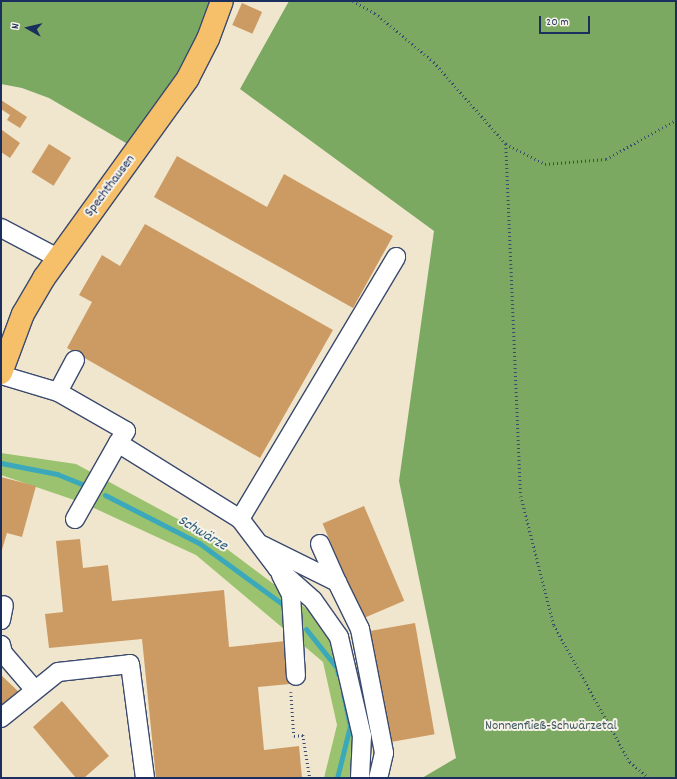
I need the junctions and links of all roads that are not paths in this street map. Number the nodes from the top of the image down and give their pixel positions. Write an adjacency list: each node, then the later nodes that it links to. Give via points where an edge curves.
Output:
1 (222, 1): 4 (main road, Spechthausen, via 208,39 188,78 139,149)
2 (1, 228): 4 (lane)
3 (396, 257): 10 (lane)
4 (56, 258): 6 (main road, Spechthausen, via 23,314)
5 (75, 360): 7 (lane)
6 (1, 374): 7 (lane)
7 (58, 392): 8 (lane, via 126,431)
8 (118, 443): 9 (lane); 10 (lane)
9 (76, 519)
10 (240, 519): 11 (lane)
11 (262, 544): 13 (lane); 14 (lane)
12 (320, 544): 14 (lane)
13 (278, 569): 16 (lane, via 291,594); 20 (lane, via 313,600 339,637 362,736)
14 (337, 582): 21 (lane, via 360,628 384,753)
15 (1, 645): 17 (lane, via 4,653)
16 (296, 676)
17 (34, 689): 18 (lane); 19 (lane, via 58,672 130,664)
18 (1, 718)
19 (145, 778)
20 (360, 778)
21 (378, 778)

